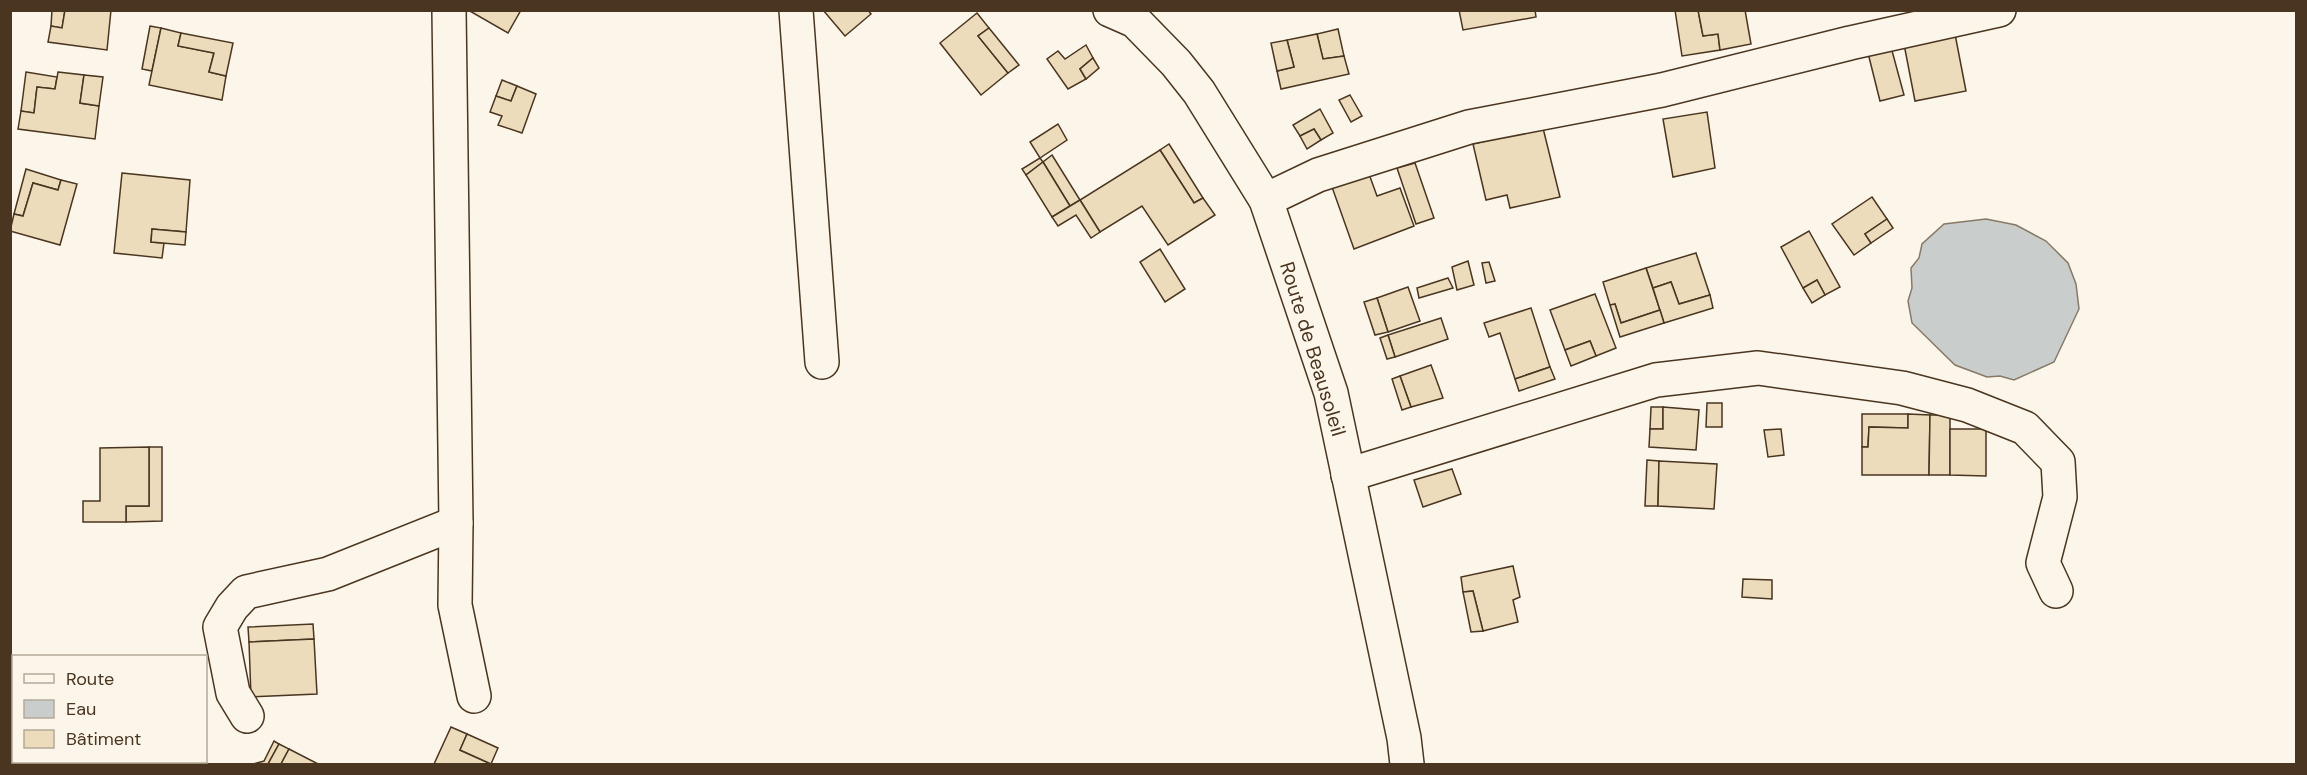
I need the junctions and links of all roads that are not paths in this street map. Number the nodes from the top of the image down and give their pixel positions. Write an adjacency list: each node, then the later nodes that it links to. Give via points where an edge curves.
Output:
1 (449, 10): 8 (street)
2 (796, 10): 6 (street)
3 (1999, 10): 5 (street, via 1662,90 1469,127 1318,175)
4 (1131, 13): 5 (street, Route de Beausoleil, via 1199,92)
5 (1266, 200): 7 (street, Route de Beausoleil, via 1331,393)
6 (822, 362)
7 (1348, 475): 9 (street, via 1656,380 1758,368 1902,388 1967,405 2025,428 2058,462 2060,497 2043,563); 12 (street, Route de Beausoleil)
8 (456, 524): 10 (street, via 455,605); 11 (street, via 328,574 246,592 220,627 233,693)
9 (2056, 591)
10 (474, 696)
11 (247, 716)
12 (1407, 765)

